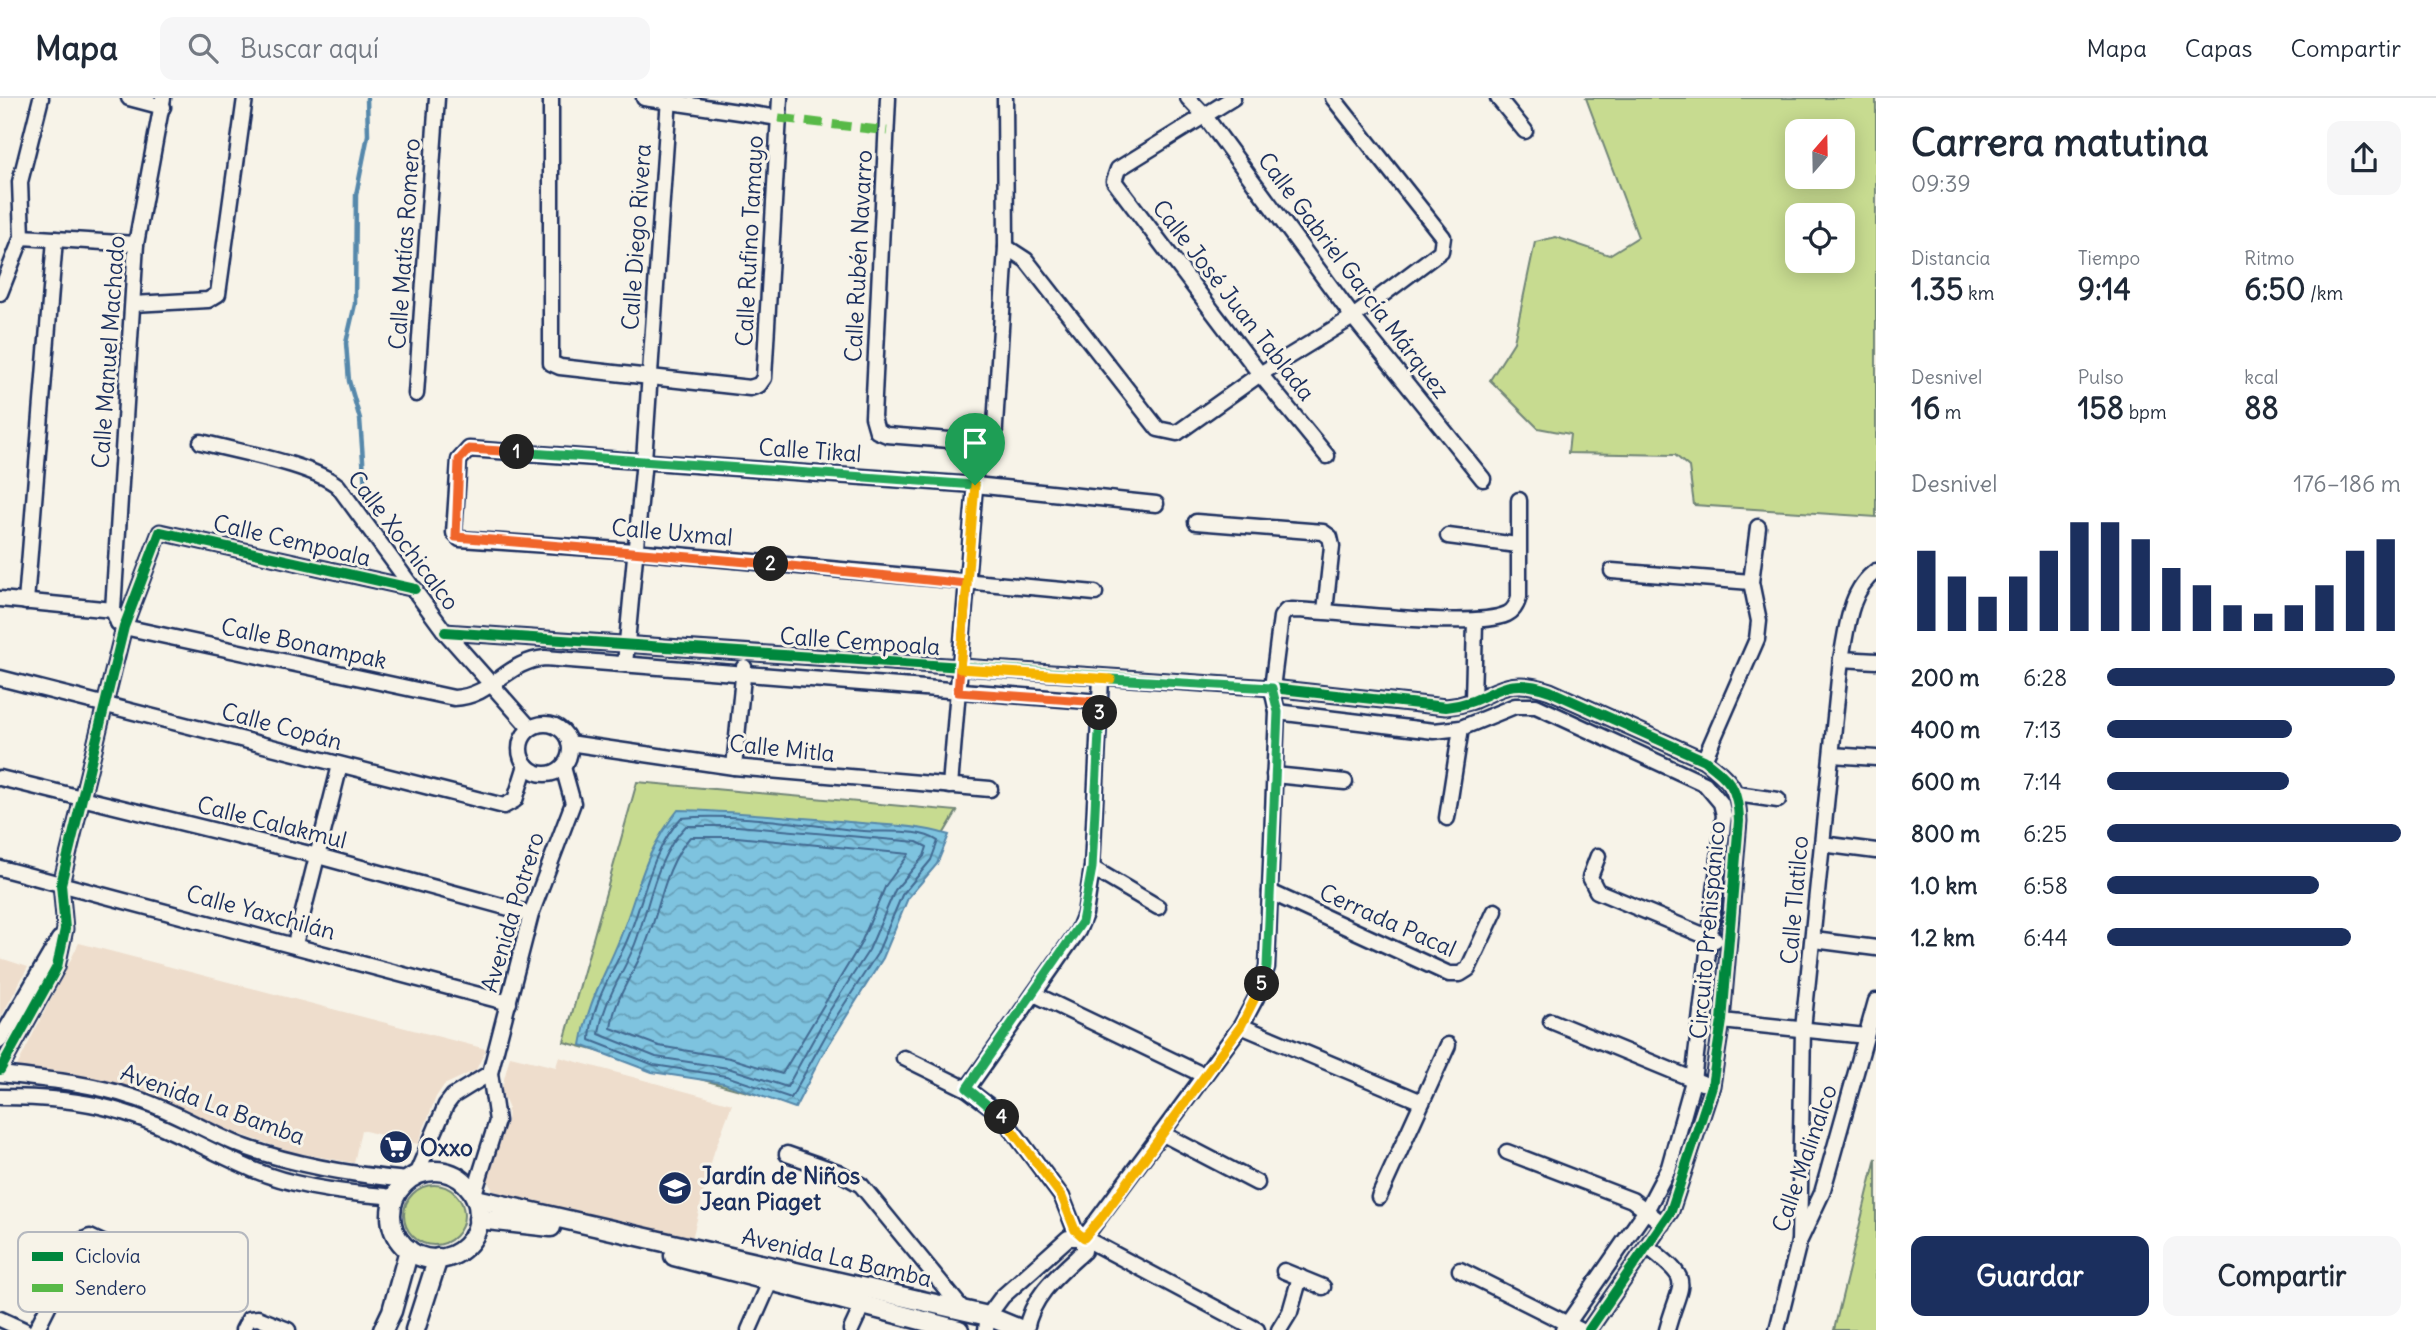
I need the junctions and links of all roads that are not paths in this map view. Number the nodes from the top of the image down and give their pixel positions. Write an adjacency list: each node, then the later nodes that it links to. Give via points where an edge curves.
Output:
1 (41, 98): 19 (street, via 20,182)
2 (128, 98): 15 (street)
3 (245, 98): 24 (street, via 218,294 208,299)
4 (438, 98): 28 (street, Calle Matías Romero)
5 (551, 98): 27 (street, via 550,361 559,367)
6 (643, 98): 14 (street)
7 (780, 98): 17 (street, Calle Rufino Tamayo)
8 (888, 98): 30 (street, Calle Rubén Navarro, via 873,417 877,431 887,435)
9 (1005, 98): 22 (street)
10 (1188, 98): 16 (street, Calle Gabriel García Márquez)
11 (1233, 98): 16 (street)
12 (1333, 98): 25 (street, via 1444,244 1441,251)
13 (1498, 98): 18 (street)
14 (669, 100): 17 (street); 27 (street, Calle Diego Rivera)
15 (163, 102): 21 (street, Calle Manuel Machado)
16 (1204, 115): 25 (street, Calle Gabriel García Márquez); 26 (street, Calle José Juan Tablada, via 1118,169 1114,181)
17 (779, 118): 27 (street, Calle Rufino Tamayo, via 764,378 750,388)
18 (1525, 131)
19 (22, 237): 20 (street); 23 (street)
20 (55, 239): 21 (street); 50 (street)
21 (136, 244): 24 (street, Calle Manuel Machado)
22 (1006, 247): 26 (street, via 1026,260 1158,429 1177,433); 30 (street, via 994,442)
23 (0, 293)
24 (134, 304): 51 (street, Calle Manuel Machado)
25 (1353, 317): 26 (street); 33 (street, Calle Gabriel García Márquez)
26 (1260, 374): 31 (street, Calle José Juan Tablada)
27 (649, 379): 32 (street, Calle Diego Rivera)
28 (416, 394)
29 (201, 442): 47 (street, Calle Xochicalco, via 328,479 350,501)
30 (974, 442): 34 (street)
31 (1327, 456)
32 (645, 460): 34 (street, Calle Tikal); 40 (street, Calle Tikal, via 469,449 459,460); 42 (street, Calle Diego Rivera)
33 (1483, 479)
34 (975, 485): 36 (street, Calle Tikal); 46 (street)
35 (1519, 500): 41 (street)
36 (1156, 504)
37 (1196, 522): 52 (street, via 1330,537)
38 (1758, 527): 45 (street)
39 (1448, 536): 41 (street)
40 (456, 537): 42 (street, Calle Uxmal)
41 (1517, 545): 53 (street, via 1516,606 1508,614)
42 (634, 551): 46 (street, Calle Uxmal); 56 (street, Calle Diego Rivera)
43 (1612, 570): 45 (street)
44 (1875, 571): 58 (street, Calle Tlatilco, via 1863,581 1853,604)
45 (1751, 582): 81 (street, via 1759,621 1757,639)
46 (967, 584): 48 (street, Calle Uxmal); 61 (street)
47 (415, 589): 54 (street, Calle Cempoala, via 160,532); 55 (street, Calle Xochicalco)
48 (1095, 593)
49 (0, 598): 50 (street)
50 (26, 602): 51 (street)
51 (113, 610): 54 (street)
52 (1325, 611): 53 (street); 66 (street, via 1286,611 1280,617)
53 (1475, 621): 69 (street)
54 (124, 627): 65 (street, Calle Bonampak, via 440,696 479,695); 71 (street)
55 (445, 632): 56 (street, Calle Cempoala); 65 (street, Calle Xochicalco)
56 (629, 642): 57 (street, Calle Cempoala); 60 (street, Calle Diego Rivera)
57 (744, 655): 61 (street, Calle Cempoala); 62 (street)
58 (1841, 659): 59 (street); 79 (street, Calle Tlatilco)
59 (1876, 661)
60 (625, 664): 62 (street, Calle Cempoala); 65 (street, Calle Cempoala, via 537,659 517,666)
61 (960, 669): 64 (street, Calle Cempoala); 67 (street)
62 (744, 675): 67 (street, Calle Cempoala); 84 (street)
63 (0, 678): 71 (street, Calle Copán)
64 (1101, 678): 66 (street, Calle Cempoala); 70 (street)
65 (492, 684): 75 (street, Calle Xochicalco)
66 (1272, 688): 68 (street, Circuito Prehispánico); 72 (street)
67 (958, 692): 70 (street, Calle Cempoala); 89 (street)
68 (1385, 700): 69 (street, Circuito Prehispánico, via 1446,707); 74 (street)
69 (1473, 701): 73 (street, Circuito Prehispánico, via 1511,684 1525,683)
70 (1100, 702): 100 (street)
71 (104, 703): 82 (street, Calle Copán); 92 (street)
72 (1278, 712): 74 (street, Circuito Prehispánico); 86 (street)
73 (1610, 718): 77 (street); 81 (street, Circuito Prehispánico)
74 (1382, 724): 76 (street, Circuito Prehispánico, via 1434,731)
75 (530, 728): 78 (street, via 554,725); 83 (street, via 520,744)
76 (1461, 728): 77 (street, Circuito Prehispánico, via 1516,706 1536,706); 94 (street)
77 (1603, 737): 107 (street, Circuito Prehispánico, via 1705,784 1721,803 1724,815)
78 (569, 743): 84 (street, Calle Mitla); 85 (street, via 569,758)
79 (1832, 755): 80 (street); 95 (street, Calle Tlatilco)
80 (1876, 758)
81 (1704, 760): 91 (street, Circuito Prehispánico)
82 (340, 765): 83 (street, Calle Copán, via 507,806 515,800); 97 (street)
83 (526, 765): 85 (street, via 547,774)
84 (734, 766): 89 (street, Calle Mitla)
85 (563, 767): 105 (street, Avenida Potrero, via 573,803)
86 (1274, 775): 88 (street); 102 (street)
87 (0, 778): 92 (street, Calle Calakmul)
88 (1345, 782)
89 (950, 786): 90 (street, Calle Mitla)
90 (990, 789)
91 (1737, 794): 93 (street); 110 (street, Circuito Prehispánico)
92 (83, 798): 97 (street, Calle Calakmul); 101 (street)
93 (1778, 800)
94 (1447, 818)
95 (1822, 844): 96 (street); 108 (street, Calle Tlatilco)
96 (1876, 851)
97 (318, 856): 105 (street, Calle Calakmul); 109 (street)
98 (1598, 856): 107 (street, via 1590,877 1597,891)
99 (0, 868): 101 (street, Calle Yaxchilán)
100 (1092, 868): 103 (street); 112 (street, via 1078,931)
101 (61, 884): 106 (street); 109 (street, Calle Yaxchilán)
102 (1270, 892): 104 (street, Cerrada Pacal, via 1449,974 1468,969); 117 (street, via 1267,967)
103 (1158, 906)
104 (1495, 912)
105 (531, 914): 114 (street, Avenida Potrero)
106 (65, 929): 120 (street); 123 (street, via 57,967)
107 (1708, 937): 110 (street); 126 (street, Circuito Prehispánico)
108 (1814, 940): 111 (street); 118 (street, Calle Tlatilco)
109 (295, 944): 114 (street, Calle Yaxchilán)
110 (1729, 946): 116 (street, Circuito Prehispánico)
111 (1876, 948)
112 (1034, 994): 125 (street); 128 (street)
113 (1876, 1001): 119 (street, Calle Malinalco)
114 (509, 1003): 124 (street, Avenida Potrero)
115 (1551, 1021): 126 (street)
116 (1722, 1021): 118 (street); 127 (street, Circuito Prehispánico)
117 (1241, 1026): 125 (street); 130 (street)
118 (1803, 1029): 119 (street); 143 (street, Calle Tlatilco)
119 (1866, 1036): 143 (street, Calle Malinalco, via 1822,1193)
120 (0, 1040)
121 (1448, 1045): 130 (street)
122 (904, 1058): 128 (street)
123 (0, 1072): 134 (street, Avenida La Bamba, via 134,1097 270,1155 341,1173)
124 (490, 1073): 134 (street, via 446,1105); 136 (street, Avenida Potrero, via 497,1121)
125 (1203, 1075): 131 (street)
126 (1693, 1081): 127 (street); 139 (street, Circuito Prehispánico, via 1669,1167)
127 (1712, 1086): 141 (street, Circuito Prehispánico, via 1679,1195)
128 (967, 1088): 142 (street, via 1012,1127 1062,1197 1075,1230)
129 (0, 1097): 138 (street, Avenida La Bamba, via 48,1097 111,1108 257,1171)
130 (1422, 1102): 137 (street)
131 (1163, 1134): 135 (street); 142 (street)
132 (1507, 1152): 139 (street)
133 (787, 1154): 153 (street, via 861,1185)
134 (412, 1177): 136 (street, via 429,1171 455,1176); 138 (street)
135 (1256, 1183)
136 (475, 1197): 140 (street); 153 (street, Avenida La Bamba)
137 (1379, 1197)
138 (393, 1201): 145 (street, via 393,1226)
139 (1647, 1209): 141 (street); 157 (street, Circuito Prehispánico)
140 (478, 1219): 146 (street, via 460,1251); 150 (street, Avenida La Bamba, via 542,1225)
141 (1663, 1224): 144 (street, Circuito Prehispánico)
142 (1084, 1238): 156 (street, via 1068,1238 1002,1297); 167 (street, via 1084,1251 1046,1288); 168 (street)
143 (1799, 1242): 172 (street, Calle Malinalco)
144 (1648, 1247): 170 (street, Circuito Prehispánico); 171 (street, via 1682,1278)
145 (409, 1250): 146 (street); 162 (street)
146 (438, 1258): 163 (street)
147 (1460, 1270): 157 (street)
148 (1284, 1271): 149 (street)
149 (1300, 1278): 151 (street); 169 (street)
150 (771, 1280): 152 (street, Avenida La Bamba); 164 (street)
151 (1323, 1287)
152 (863, 1304): 165 (street); 166 (street, Avenida La Bamba)
153 (964, 1311): 156 (street, Avenida La Bamba)
154 (45, 1312): 159 (street)
155 (0, 1319): 158 (street)
156 (987, 1323): 167 (street, Avenida La Bamba)
157 (1570, 1328)
158 (24, 1330)
159 (36, 1330)
160 (243, 1330): 161 (street, via 255,1318)
161 (288, 1330)
162 (383, 1330)
163 (415, 1330)
164 (749, 1330)
165 (851, 1330)
166 (959, 1330)
167 (1024, 1330)
168 (1257, 1330)
169 (1279, 1330)
170 (1589, 1330)
171 (1667, 1330)
172 (1777, 1330)

